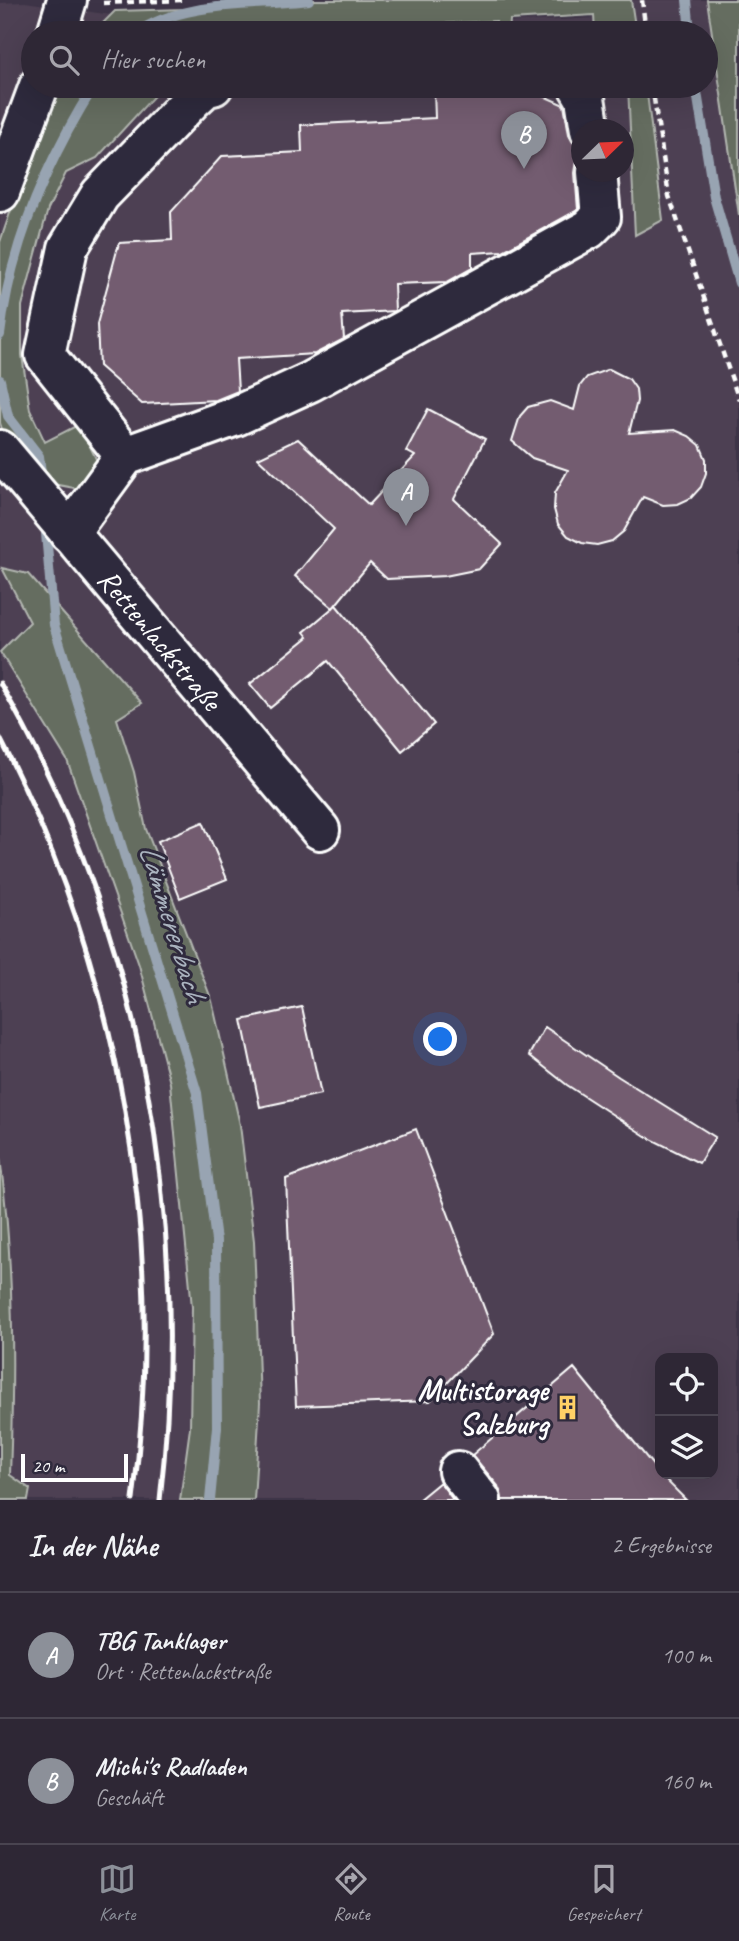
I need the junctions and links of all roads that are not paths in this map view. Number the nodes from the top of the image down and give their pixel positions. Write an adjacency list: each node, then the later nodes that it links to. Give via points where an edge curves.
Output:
1 (35, 98): 6 (street)
2 (194, 98): 7 (street, via 100,195 68,248 45,355)
3 (585, 98): 4 (street)
4 (588, 119)
5 (598, 182): 7 (street, via 601,217 589,229 310,382 236,416)
6 (0, 192)
7 (125, 456): 9 (street)
8 (6, 459): 9 (street, Rettenlackstraße)
9 (63, 526): 10 (street, Rettenlackstraße)
10 (320, 830)

